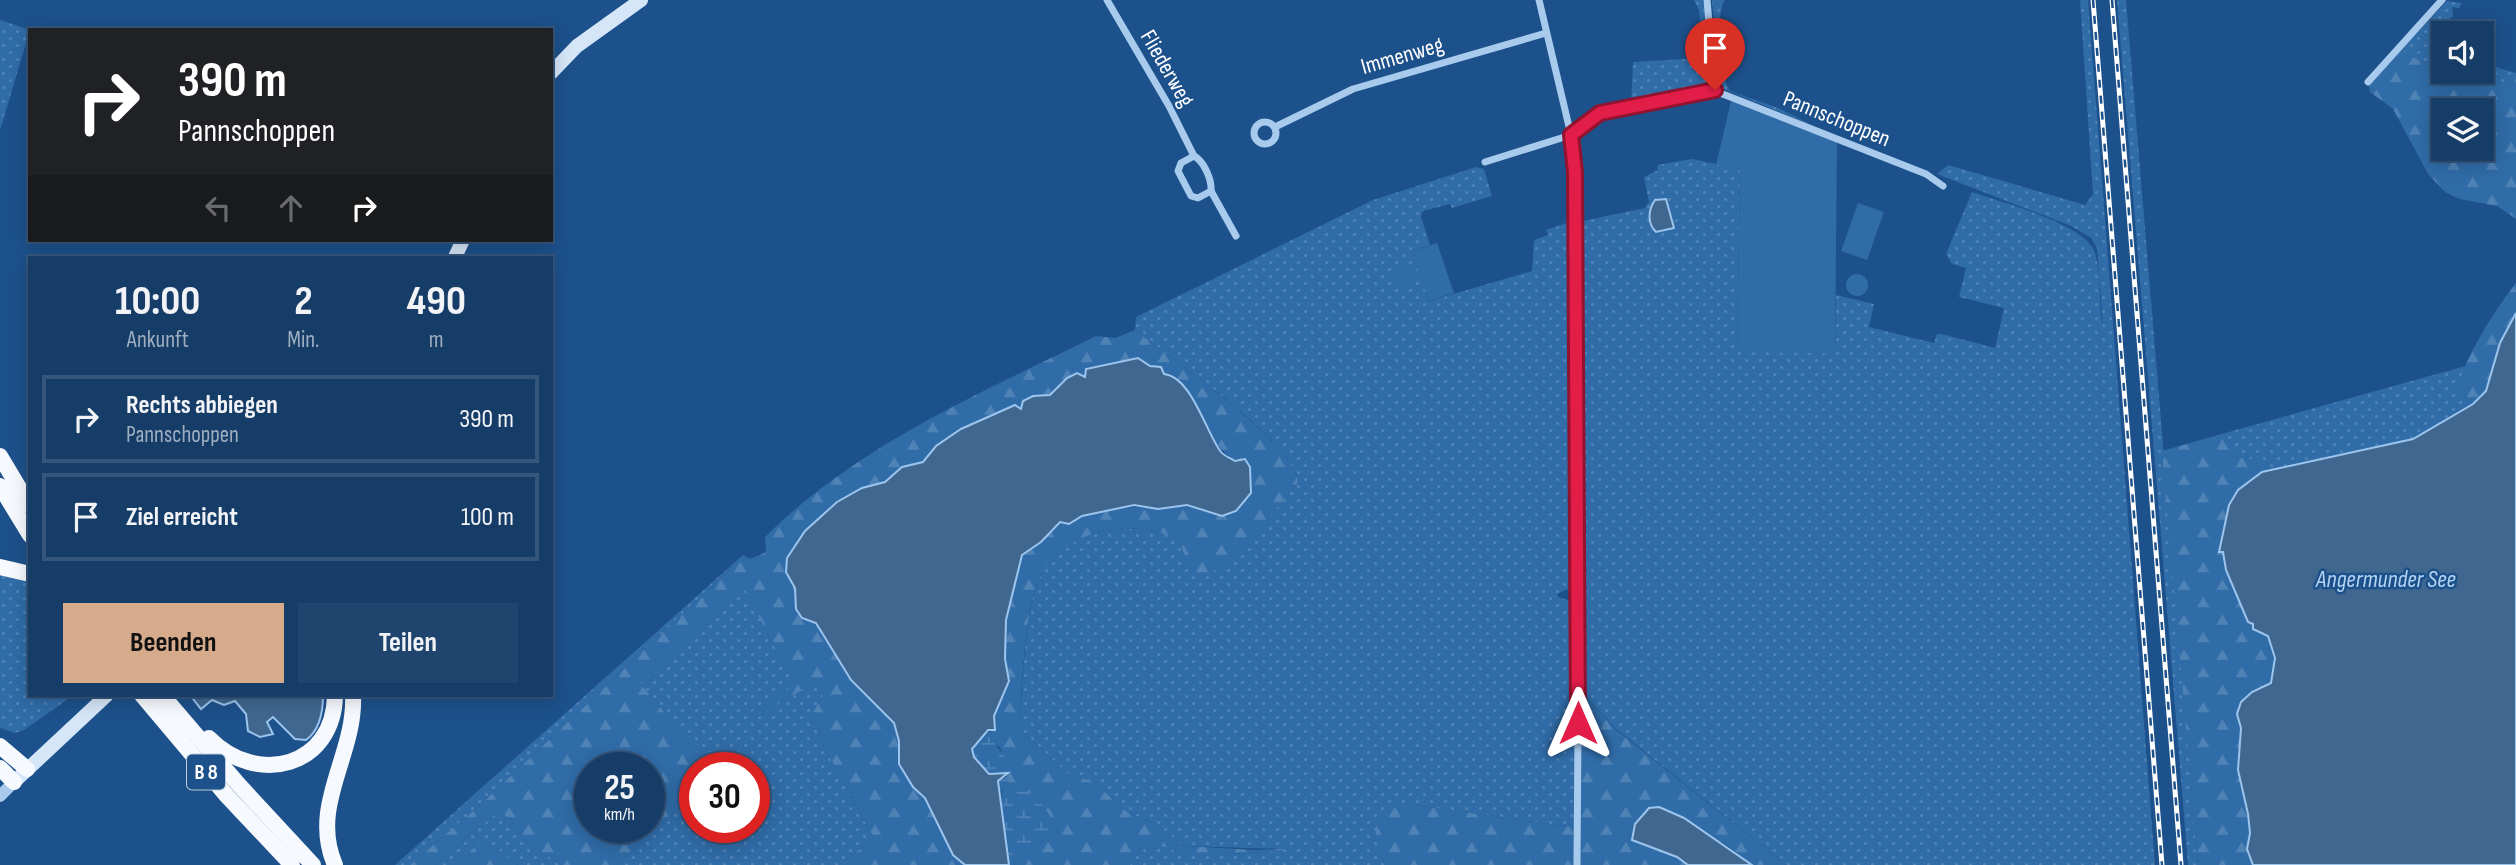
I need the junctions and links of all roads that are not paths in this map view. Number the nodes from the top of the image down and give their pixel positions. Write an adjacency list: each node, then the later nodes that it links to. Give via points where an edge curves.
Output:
1 (641, 0): 7 (main road, via 577,46)
2 (1107, 0): 12 (street, Fliederweg)
3 (1539, 0): 6 (street)
4 (1707, 0): 9 (street)
5 (2442, 0): 8 (street)
6 (1546, 33): 10 (street, Immenweg, via 1353,89); 11 (street)
7 (553, 70)
8 (2368, 82)
9 (1715, 90): 11 (street, via 1600,113); 14 (street, Pannschoppen, via 1926,174)
10 (1275, 127)
11 (1571, 135): 13 (street); 37 (street, via 1579,580)
12 (1194, 156): 15 (street, Fliederweg, via 1200,159); 15 (street, via 1181,163 1178,171 1191,196 1198,198)
13 (1485, 162)
14 (1943, 186)
15 (1211, 191): 16 (street, Fliederweg)
16 (1236, 236)
17 (0, 456): 19 (highway)
18 (0, 486): 20 (highway)
19 (28, 503)
20 (28, 532)
21 (0, 567): 22 (highway)
22 (28, 574)
23 (97, 697): 31 (main road)
24 (105, 697): 31 (main road)
25 (144, 697): 34 (highway, B 8)
26 (164, 697): 29 (highway, B 8)
27 (335, 697): 29 (highway, via 321,739 303,755 278,765 244,763 201,731)
28 (353, 697): 36 (highway, via 326,814)
29 (189, 728): 35 (highway, B 8)
30 (0, 746): 31 (highway)
31 (23, 765): 32 (main road)
32 (5, 777): 33 (street)
33 (0, 796)
34 (292, 865)
35 (313, 865)
36 (335, 865)
37 (1577, 865)

